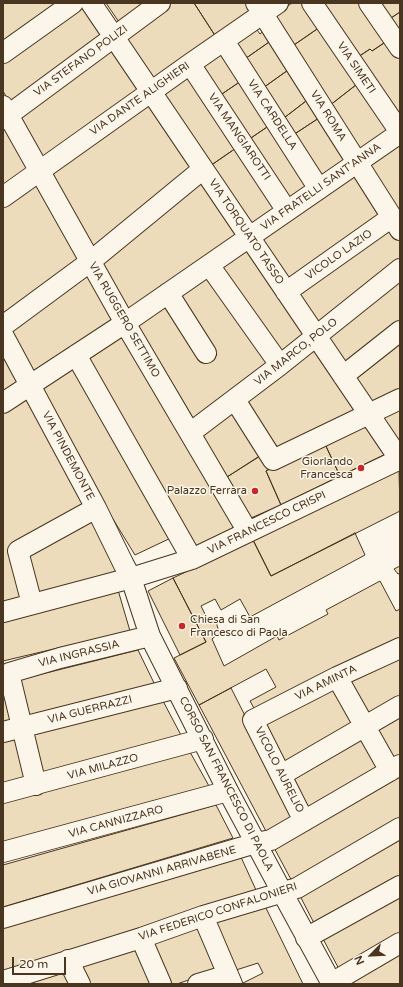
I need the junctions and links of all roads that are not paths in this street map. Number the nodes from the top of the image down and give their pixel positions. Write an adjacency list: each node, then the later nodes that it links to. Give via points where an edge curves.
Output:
1 (73, 3): 10 (street)
2 (91, 3): 7 (street, VIA TORQUATO TASSO)
3 (160, 3): 7 (street, VIA STEFANO POLIZI)
4 (312, 3): 14 (street, VIA SIMETI)
5 (369, 3): 9 (street)
6 (266, 6): 8 (street, VIA DANTE ALIGHIERI); 15 (street, VIA ROMA)
7 (114, 36): 12 (street, VIA TORQUATO TASSO); 13 (street, VIA STEFANO POLIZI)
8 (224, 41): 11 (street, VIA DANTE ALIGHIERI); 18 (street, VIA CARDELLA)
9 (400, 48)
10 (3, 53)
11 (190, 64): 12 (street, VIA DANTE ALIGHIERI); 20 (street, VIA MANGIAROTTI)
12 (152, 92): 16 (street, VIA TORQUATO TASSO); 17 (street, VIA DANTE ALIGHIERI)
13 (5, 113): 17 (street, VIA RUGGERO SETTIMO)
14 (400, 132): 15 (street, VIA FRATELLI SANT'ANNA)
15 (357, 161): 18 (street, VIA FRATELLI SANT'ANNA); 21 (street, VIA ROMA)
16 (203, 169): 22 (street, VIA TORQUATO TASSO); 23 (street)
17 (39, 170): 19 (street, VIA DANTE ALIGHIERI); 23 (street, VIA RUGGERO SETTIMO)
18 (319, 189): 20 (street, VIA FRATELLI SANT'ANNA)
19 (3, 196)
20 (287, 211): 22 (street, VIA FRATELLI SANT'ANNA)
21 (396, 224): 26 (street, VICOLO LAZIO)
22 (249, 237): 24 (street, VIA FRATELLI SANT'ANNA); 26 (street, VIA TORQUATO TASSO)
23 (91, 262): 28 (street, VIA RUGGERO SETTIMO); 29 (street)
24 (210, 265): 27 (street, VIA FRATELLI SANT'ANNA); 35 (street)
25 (400, 269): 32 (street, VIA MARCO, POLO)
26 (286, 292): 32 (street, VIA TORQUATO TASSO)
27 (168, 293): 28 (street, VIA FRATELLI SANT'ANNA); 33 (street)
28 (125, 323): 34 (street, VIA FRATELLI SANT'ANNA); 42 (street, VIA RUGGERO SETTIMO)
29 (3, 326)
30 (400, 331): 36 (street)
31 (3, 335): 37 (street, VIA PINDEMONTE)
32 (317, 336): 35 (street, VIA MARCO, POLO); 36 (street, VIA TORQUATO TASSO)
33 (206, 353)
34 (76, 356): 37 (street, VIA FRATELLI SANT'ANNA); 46 (street)
35 (280, 365): 39 (street, VIA MARCO, POLO)
36 (343, 376): 41 (street, VIA TORQUATO TASSO)
37 (31, 384): 40 (street, VIA FRATELLI SANT'ANNA); 44 (street, VIA PINDEMONTE)
38 (400, 399): 41 (street)
39 (235, 400): 41 (street, via 273,460); 42 (street, VIA MARCO, POLO)
40 (3, 403)
41 (369, 414): 43 (street, VIA TORQUATO TASSO)
42 (190, 433): 45 (street, VIA RUGGERO SETTIMO)
43 (400, 459): 45 (street, VIA FRANCESCO CRISPI)
44 (96, 508): 47 (street, VIA PINDEMONTE); 48 (street, via 18,551)
45 (248, 532): 46 (street, VIA FRANCESCO CRISPI)
46 (192, 559): 47 (street, VIA FRANCESCO CRISPI)
47 (131, 578): 48 (street, VIA FRANCESCO CRISPI); 50 (street, CORSO SAN FRANCESCO DI PAOLA)
48 (32, 604): 49 (street, VIA FRANCESCO CRISPI)
49 (3, 612)
50 (150, 636): 53 (street, CORSO SAN FRANCESCO DI PAOLA); 57 (street, VIA INGRASSIA, via 9,672)
51 (400, 648): 52 (street, VIA AMINTA)
52 (337, 677): 55 (street, VIA AMINTA); 56 (street)
53 (177, 688): 57 (street, VIA GUERRAZZI); 59 (street, CORSO SAN FRANCESCO DI PAOLA)
54 (400, 706): 56 (street)
55 (253, 720): 61 (street, VICOLO AURELIO)
56 (364, 726): 60 (street); 61 (street)
57 (22, 727): 58 (street, VIA GUERRAZZI); 62 (street)
58 (3, 732)
59 (203, 739): 62 (street, VIA MILAZZO); 63 (street, CORSO SAN FRANCESCO DI PAOLA)
60 (395, 768): 65 (street, VIA GIOVANNI ARRIVABENE)
61 (281, 775): 65 (street, VICOLO AURELIO)
62 (36, 786): 64 (street, VIA MILAZZO)
63 (228, 791): 67 (street, CORSO SAN FRANCESCO DI PAOLA); 68 (street, VIA CANNIZZARO)
64 (3, 794)
65 (304, 821): 67 (street, VIA GIOVANNI ARRIVABENE, via 271,840)
66 (400, 828): 70 (street, VIA FEDERICO CONFALONIERI, via 297,888)
67 (256, 843): 70 (street, CORSO SAN FRANCESCO DI PAOLA); 72 (street, VIA GIOVANNI ARRIVABENE)
68 (3, 852)
69 (400, 886): 74 (street)
70 (282, 892): 71 (street, VIA FEDERICO CONFALONIERI); 74 (street, CORSO SAN FRANCESCO DI PAOLA)
71 (203, 916): 73 (street, VIA FEDERICO CONFALONIERI); 77 (street)
72 (3, 918)
73 (141, 938): 76 (street, VIA FEDERICO CONFALONIERI); 80 (street)
74 (306, 938): 82 (street, CORSO SAN FRANCESCO DI PAOLA)
75 (400, 943): 82 (street)
76 (68, 960): 78 (street, VIA FEDERICO CONFALONIERI); 79 (street)
77 (230, 979): 81 (street)
78 (3, 981)
79 (80, 984)
80 (161, 984)
81 (198, 984)
82 (331, 984)

